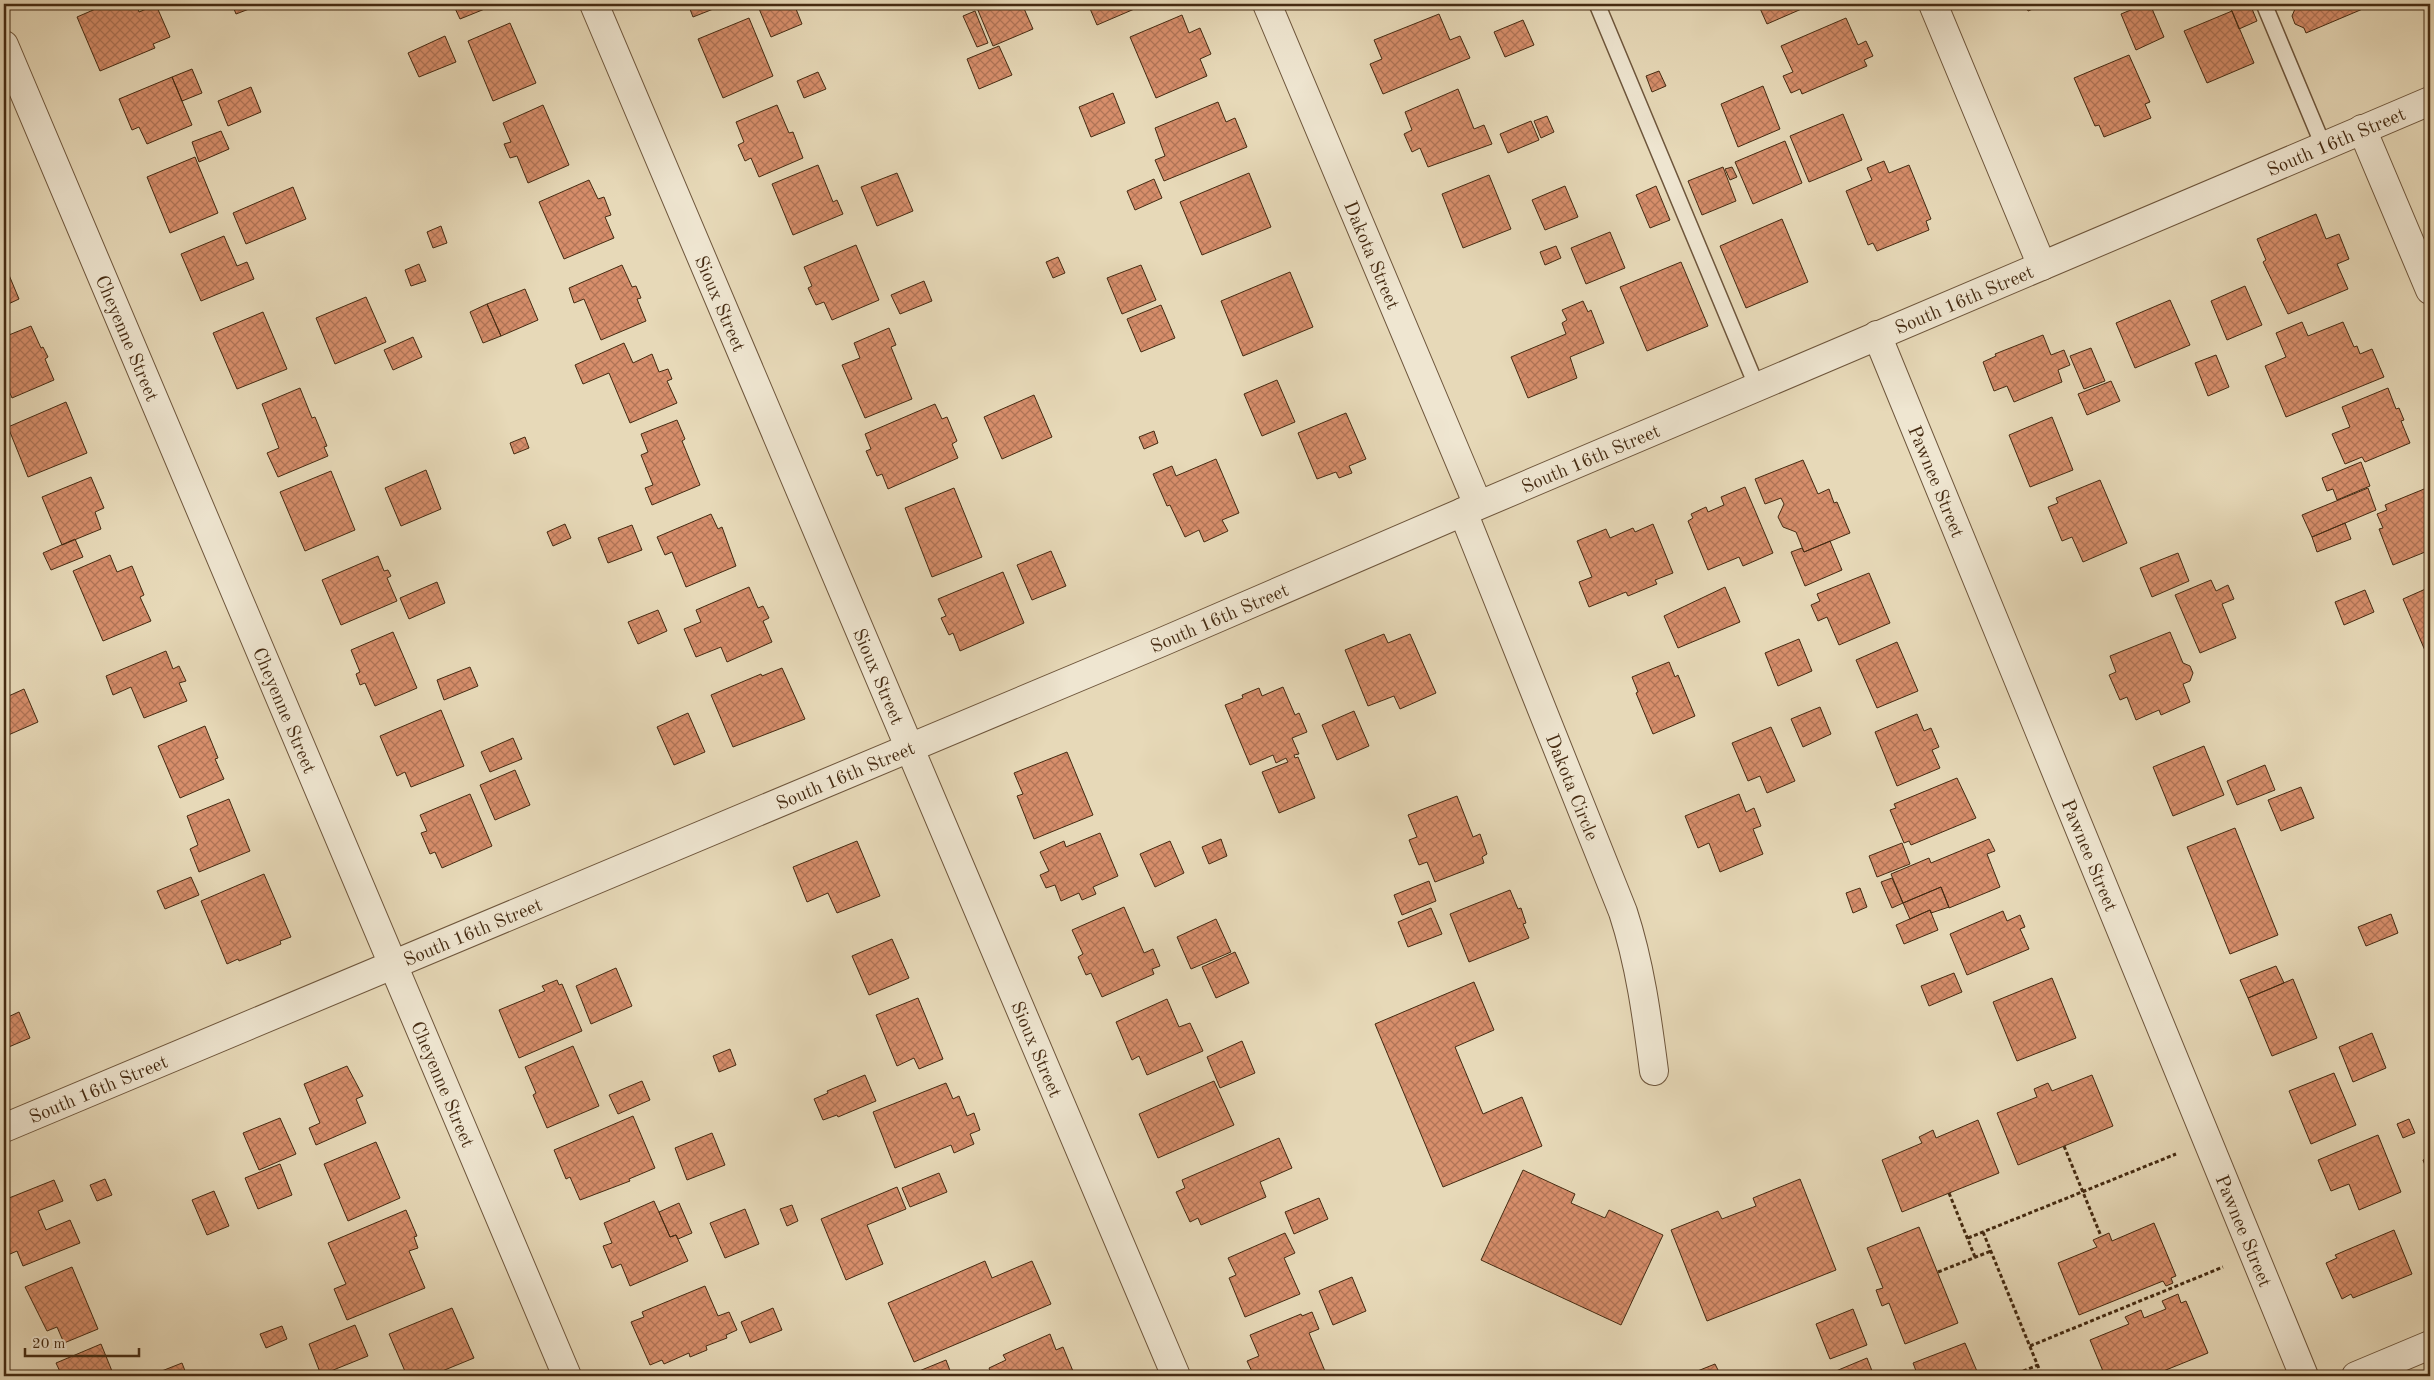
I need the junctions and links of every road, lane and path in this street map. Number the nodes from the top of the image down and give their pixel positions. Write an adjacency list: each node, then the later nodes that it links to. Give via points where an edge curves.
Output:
1 (594, 4): 15 (street, Sioux Street)
2 (1267, 4): 14 (street, Dakota Street)
3 (1598, 4): 13 (lane)
4 (1933, 4): 10 (street)
5 (2264, 4): 9 (lane)
6 (4, 45): 16 (street, Cheyenne Street)
7 (2430, 101): 8 (street, South 16th Street)
8 (2362, 129): 9 (street, South 16th Street); 11 (street)
9 (2323, 146): 10 (street, South 16th Street)
10 (2042, 266): 12 (street, South 16th Street)
11 (2430, 290)
12 (1877, 336): 13 (street, South 16th Street); 19 (street, Pawnee Street)
13 (1758, 387): 14 (street, South 16th Street)
14 (1470, 509): 15 (street, South 16th Street); 17 (street, Dakota Circle, via 1635,948)
15 (909, 747): 16 (street, South 16th Street); 34 (street, Sioux Street)
16 (393, 964): 18 (street, South 16th Street); 33 (street, Cheyenne Street)
17 (1654, 1071)
18 (4, 1128)
19 (2207, 1142): 21 (path); 27 (street, Pawnee Street)
20 (2064, 1146): 21 (path)
21 (2083, 1192): 23 (path); 24 (path)
22 (1950, 1193): 25 (path)
23 (1983, 1232): 25 (path); 26 (path)
24 (2101, 1236)
25 (1968, 1238): 28 (path)
26 (1991, 1251): 28 (path); 31 (path)
27 (2254, 1254): 31 (path); 37 (street, Pawnee Street)
28 (1975, 1257): 29 (path)
29 (1938, 1272)
30 (2430, 1345): 38 (street)
31 (2030, 1346): 32 (path)
32 (2038, 1365): 35 (path); 36 (path)
33 (567, 1376)
34 (1176, 1376)
35 (2011, 1376)
36 (2042, 1376)
37 (2304, 1376)
38 (2356, 1376)

